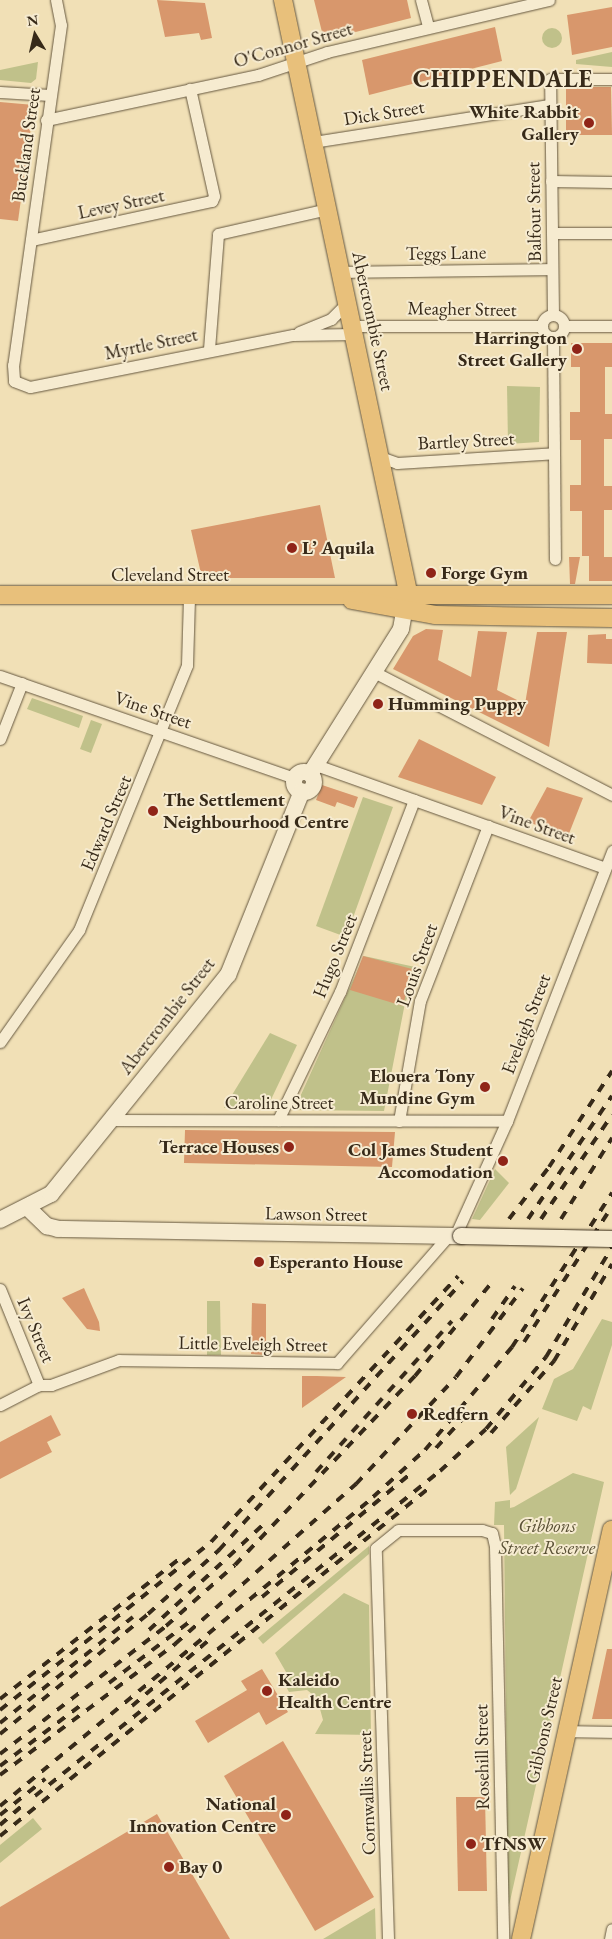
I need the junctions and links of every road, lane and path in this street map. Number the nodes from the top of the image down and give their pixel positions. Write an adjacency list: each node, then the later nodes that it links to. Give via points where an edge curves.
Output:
1 (56, 0): 10 (street, Buckland Street, via 61,24)
2 (283, 0): 6 (main road, Abercrombie Street)
3 (421, 0): 5 (street)
4 (549, 0): 5 (street, O'Connor Street)
5 (428, 27): 6 (street, O'Connor Street, via 327,52)
6 (296, 64): 8 (street, O'Connor Street); 13 (main road, Abercrombie Street)
7 (612, 79): 11 (street, Balfour Street, via 550,79)
8 (190, 89): 12 (street, O'Connor Street); 19 (street, Levey Street, via 214,196 207,203)
9 (0, 92): 10 (street)
10 (50, 95): 12 (street, Buckland Street)
11 (550, 105): 13 (street, Dick Street); 14 (street, Balfour Street)
12 (46, 120): 19 (street, Buckland Street)
13 (313, 142): 16 (main road, Abercrombie Street)
14 (551, 182): 15 (street); 17 (street, Balfour Street)
15 (612, 182)
16 (327, 209): 21 (main road, Abercrombie Street); 30 (street, via 218,234 215,238)
17 (552, 233): 18 (street); 20 (street, Balfour Street)
18 (612, 233)
19 (31, 240): 31 (street, Buckland Street, via 12,370)
20 (552, 269): 21 (street, Teggs Lane); 23 (street, Balfour Street)
21 (340, 272): 22 (main road, Abercrombie Street)
22 (347, 303): 27 (main road, Abercrombie Street); 28 (street, Myrtle Street, via 330,320)
23 (553, 315): 24 (street, via 545,318); 25 (street, via 561,318)
24 (542, 326): 27 (street, Meagher Street); 29 (street, via 545,334)
25 (564, 326): 26 (street); 29 (street, via 561,334)
26 (612, 326)
27 (353, 330): 28 (street, Myrtle Street); 33 (main road, Abercrombie Street)
28 (293, 335): 30 (street, Myrtle Street)
29 (553, 337): 32 (street)
30 (209, 349): 31 (street, Myrtle Street, via 30,387)
31 (17, 384)
32 (554, 453): 33 (street, Bartley Street, via 448,461 397,462); 34 (street)
33 (380, 457): 35 (main road, Abercrombie Street)
34 (555, 559)
35 (408, 592): 37 (main road, Cleveland Street); 39 (main road, Cleveland Street); 41 (main road)
36 (0, 595): 38 (main road, Cleveland Street)
37 (612, 595)
38 (188, 596): 39 (main road, Cleveland Street); 46 (street, Edward Street, via 187,665)
39 (340, 597): 40 (main road, Cleveland Street)
40 (404, 612): 41 (main road, Cleveland Street); 43 (street, Abercrombie Street, via 401,629)
41 (463, 616): 42 (main road, Cleveland Street)
42 (612, 618)
43 (374, 672): 48 (street, Abercrombie Street); 49 (street)
44 (0, 676): 45 (street, Vine Street)
45 (22, 683): 46 (street, Vine Street); 47 (street)
46 (163, 732): 48 (street, Vine Street); 54 (street, Edward Street, via 80,930)
47 (0, 740)
48 (306, 777): 50 (street, Vine Street); 55 (street, Abercrombie Street, via 235,964)
49 (612, 796)
50 (414, 800): 51 (street, Vine Street); 56 (street, Hugo Street, via 340,992)
51 (488, 826): 53 (street, Vine Street); 57 (street, Louis Street, via 420,1001)
52 (612, 851): 53 (street, Eveleigh Street)
53 (605, 868): 58 (street, Eveleigh Street)
54 (0, 1042)
55 (112, 1120): 56 (street, Caroline Street); 59 (street, Abercrombie Street, via 51,1194)
56 (278, 1120): 57 (street, Caroline Street)
57 (399, 1121): 58 (street, Caroline Street)
58 (507, 1121): 61 (street, Eveleigh Street)
59 (27, 1207): 60 (street, Abercrombie Street); 61 (street, Lawson Street, via 47,1226 58,1229)
60 (0, 1220)
61 (454, 1236): 62 (street, Lawson Street, bridge); 64 (street, Little Eveleigh Street, via 337,1363 119,1360 51,1385)
62 (612, 1239)
63 (0, 1289): 64 (street, Ivy Street)
64 (39, 1384): 65 (street)
65 (0, 1405)
66 (612, 1531): 68 (main road, Gibbons Street)
67 (376, 1555): 71 (street, Cornwallis Street); 72 (street, Rosehill Street, via 376,1548 398,1530 488,1531 494,1538)
68 (565, 1731): 69 (street); 73 (main road, Gibbons Street)
69 (612, 1732)
70 (612, 1929): 74 (street)
71 (388, 1939)
72 (503, 1939)
73 (521, 1939)
74 (610, 1939)

